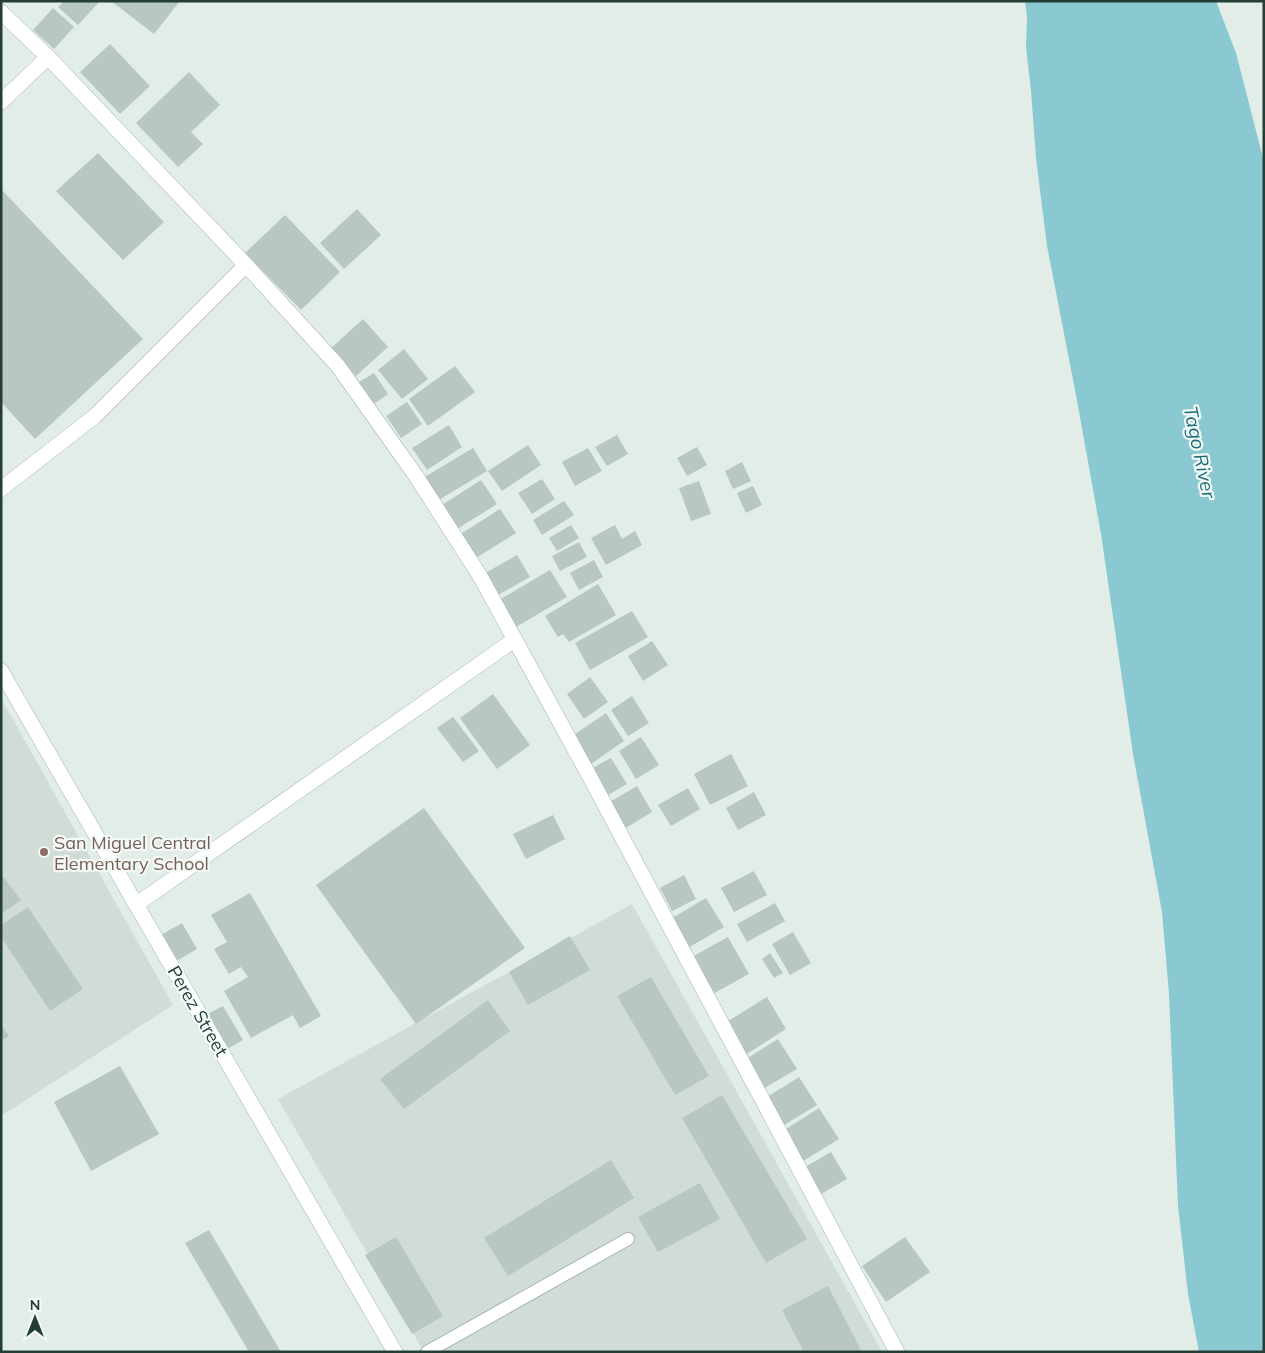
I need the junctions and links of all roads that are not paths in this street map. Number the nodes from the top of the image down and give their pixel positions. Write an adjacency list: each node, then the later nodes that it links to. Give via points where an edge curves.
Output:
1 (1, 12): 2 (street)
2 (48, 57): 3 (street); 4 (street)
3 (1, 102)
4 (246, 265): 5 (street, via 95,416); 6 (street, via 338,366 416,476 480,576)
5 (1, 489)
6 (514, 640): 8 (street); 12 (street)
7 (1, 671): 8 (street, Perez Street)
8 (137, 904): 10 (street, Perez Street)
9 (628, 1239): 11 (lane)
10 (395, 1352)
11 (427, 1352)
12 (897, 1352)

